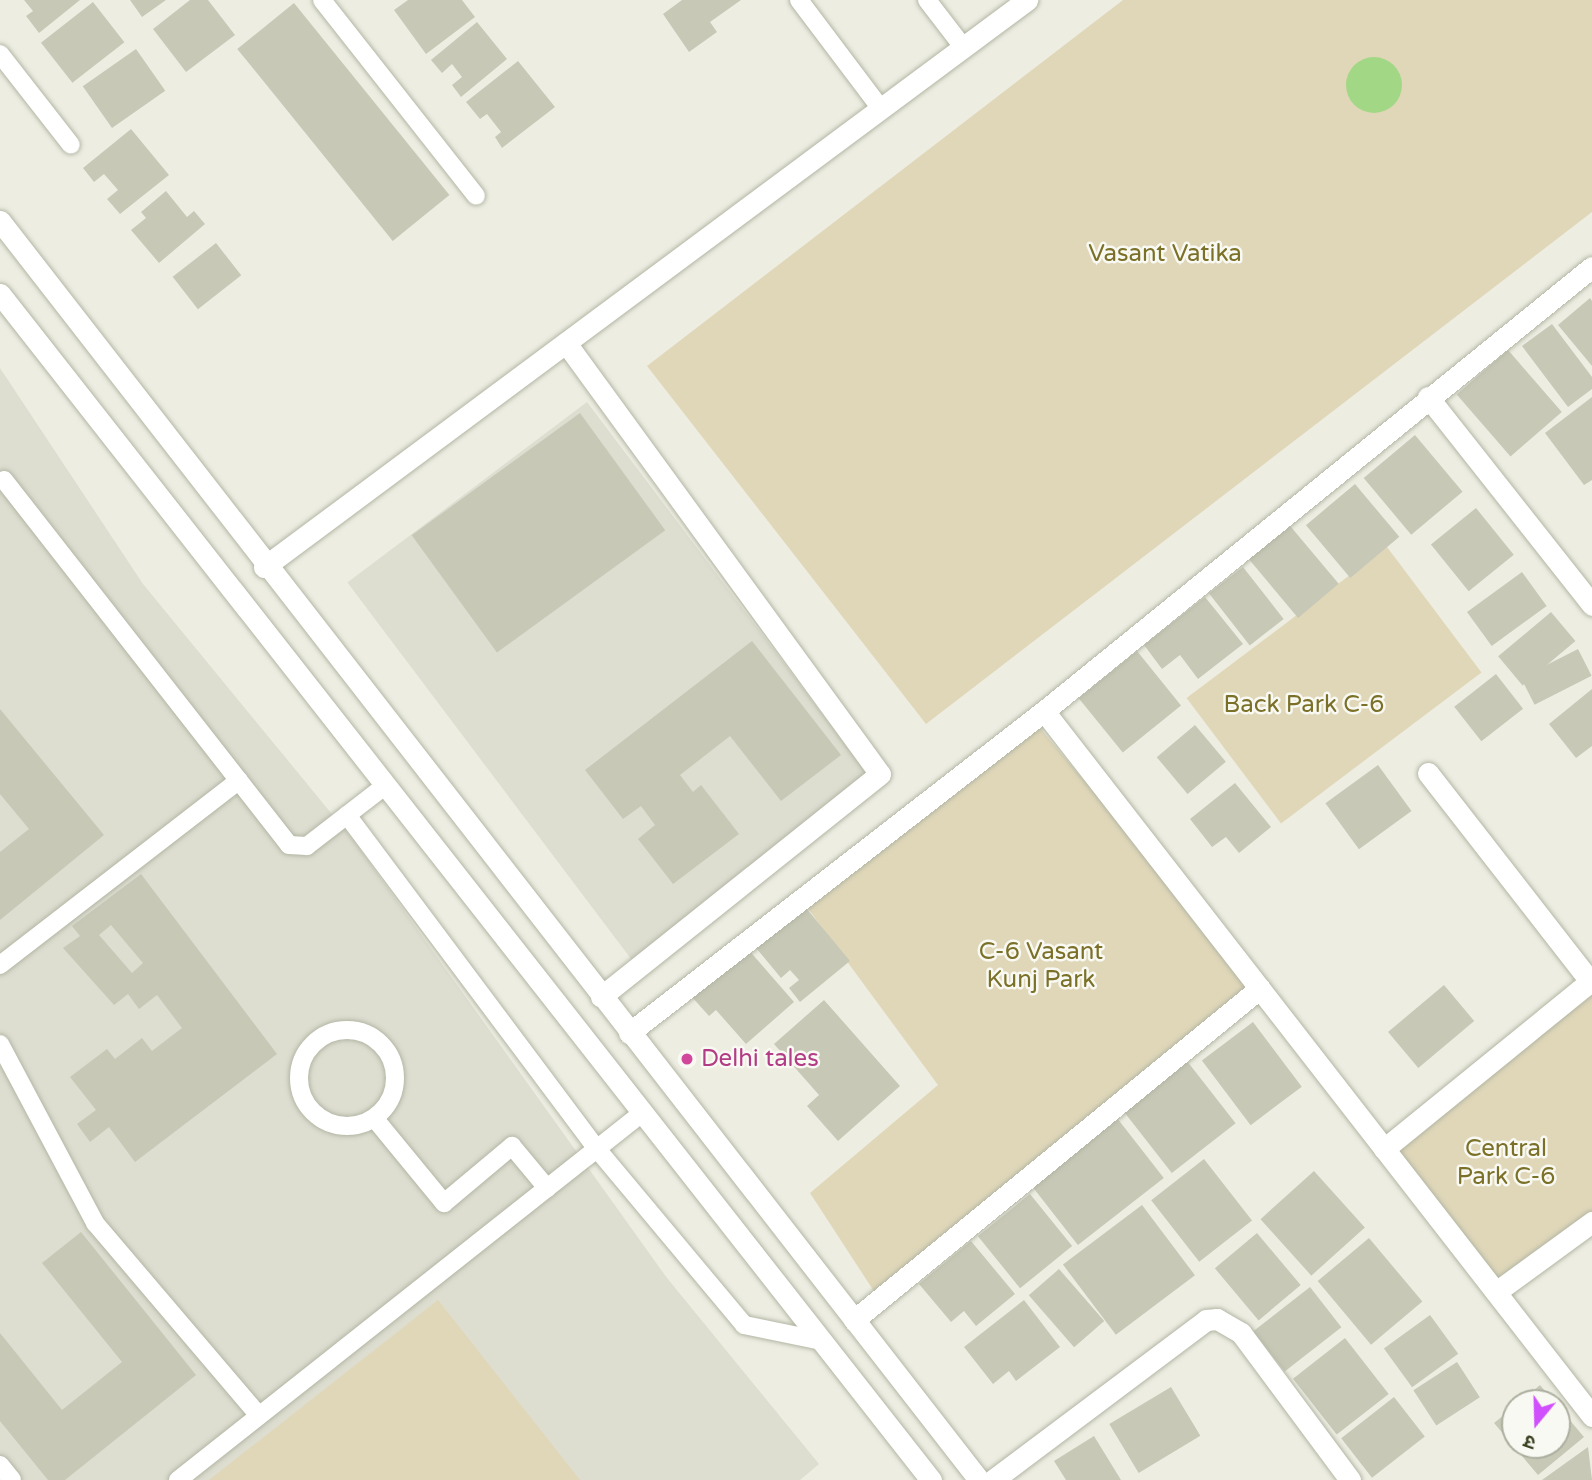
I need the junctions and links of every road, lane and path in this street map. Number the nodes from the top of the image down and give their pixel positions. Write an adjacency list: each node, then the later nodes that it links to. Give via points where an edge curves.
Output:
1 (322, 0): 9 (lane)
2 (799, 0): 7 (lane)
3 (927, 0): 5 (lane)
4 (1027, 0): 5 (street)
5 (963, 47): 7 (street)
6 (0, 54): 8 (lane)
7 (881, 109): 13 (street)
8 (71, 145)
9 (475, 196)
10 (0, 221): 16 (street)
11 (1592, 267): 14 (street)
12 (0, 294): 21 (street)
13 (566, 343): 16 (street); 26 (street, via 880,774)
14 (1428, 397): 17 (street); 18 (street)
15 (4, 480): 20 (lane)
16 (264, 567): 26 (street)
17 (1592, 605)
18 (1044, 711): 25 (street); 27 (street)
19 (1428, 773): 24 (street)
20 (239, 780): 22 (lane, via 279,837 298,848); 23 (lane)
21 (386, 785): 22 (lane); 29 (street)
22 (346, 815): 31 (lane)
23 (0, 965)
24 (1591, 980): 32 (street)
25 (1260, 988): 32 (street); 36 (street)
26 (601, 998): 27 (street)
27 (629, 1033): 36 (street)
28 (0, 1044): 38 (lane, via 95,1223)
29 (642, 1113): 31 (lane); 37 (street)
30 (375, 1119): 30 (lane, via 343,1127 313,1113 303,1100 299,1068 316,1041 345,1029 374,1038 386,1049 395,1086); 33 (lane, via 444,1203 512,1146)
31 (597, 1149): 33 (lane); 37 (lane, via 744,1325)
32 (1384, 1149): 35 (street)
33 (547, 1188): 38 (lane)
34 (1592, 1222): 35 (street)
35 (1496, 1292): 39 (street)
36 (854, 1320): 44 (street)
37 (822, 1340): 43 (street)
38 (259, 1416): 42 (lane)
39 (1592, 1416)
40 (0, 1465): 41 (lane)
41 (12, 1480)
42 (178, 1480)
43 (931, 1480)
44 (979, 1480)
45 (993, 1480): 46 (street, via 1206,1320 1217,1319 1241,1333)
46 (1350, 1480)

